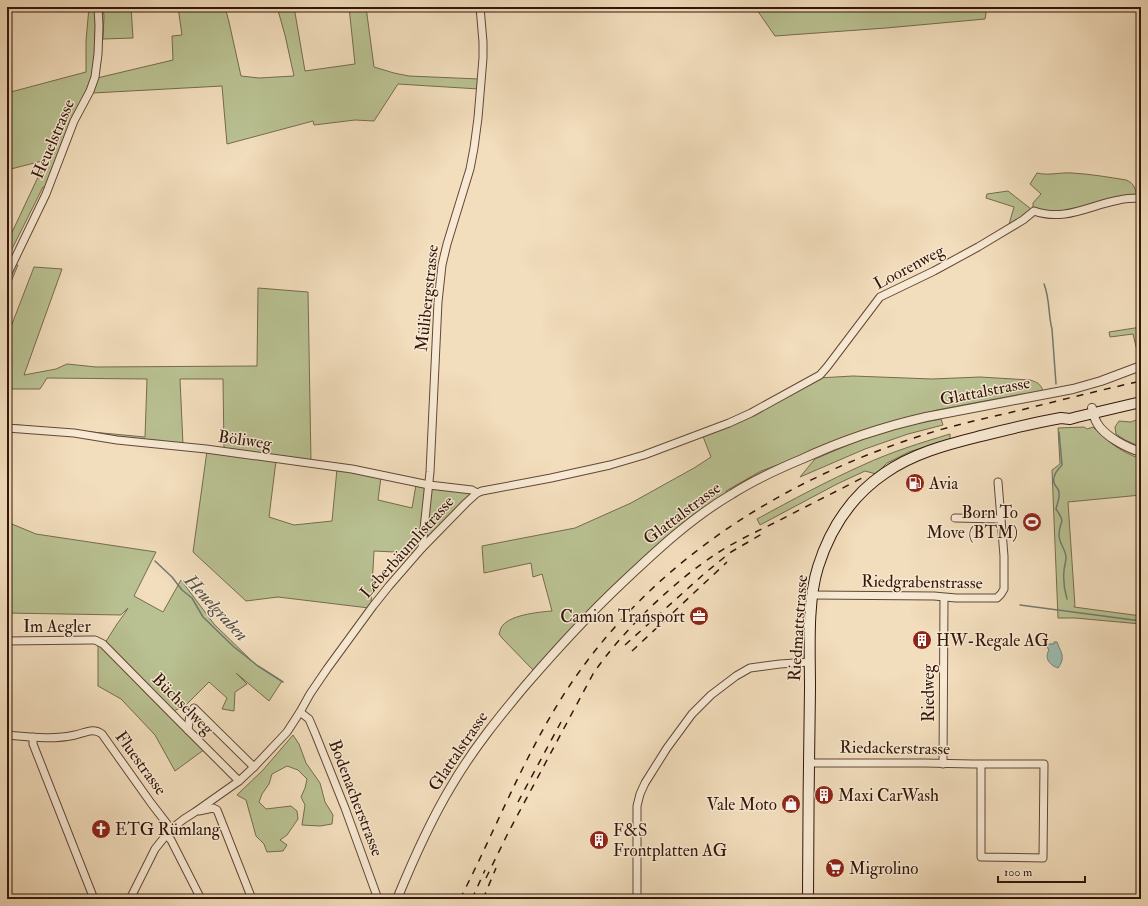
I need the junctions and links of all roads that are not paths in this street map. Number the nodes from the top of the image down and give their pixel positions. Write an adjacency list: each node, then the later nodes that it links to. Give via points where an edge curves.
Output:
1 (98, 7): 4 (street, Heuelstrasse, via 98,54 95,77 74,121 46,194)
2 (480, 7): 13 (street, Mülibergstrasse, via 484,58 474,148 442,265 438,302)
3 (1141, 198): 6 (street, Loorenweg, via 1119,200 1061,215 1034,211 978,247 880,297)
4 (7, 275)
5 (1141, 366): 40 (street, Glattalstrasse, via 1073,389 902,422 849,439 761,477 694,519 607,597 569,636 499,717 471,755 442,802 421,842)
6 (820, 375): 14 (street, Leberbäumlistrasse, via 751,413 644,455 610,465)
7 (1141, 396): 9 (main road)
8 (1141, 402): 9 (main road)
9 (1092, 411): 11 (street, via 1098,425 1107,434); 18 (main road, Riedmattstrasse, via 1070,419 1061,418 1007,429 940,447 913,457 882,475 855,499 836,524 819,564)
10 (7, 428): 13 (street, Böliweg, via 74,433 206,449 352,470)
11 (1141, 452)
12 (998, 482): 16 (street, Riedgrabenstrasse)
13 (429, 485): 14 (street, Böliweg, via 472,490); 17 (street, Mülibergstrasse)
14 (477, 493): 17 (street, Leberbäumlistrasse)
15 (955, 518): 16 (street)
16 (1001, 519): 19 (street, Riedgrabenstrasse, via 1004,556 1004,589 1001,594 997,598)
17 (422, 548): 23 (street, Leberbäumlistrasse, via 374,606 310,694)
18 (812, 595): 19 (street, Riedgrabenstrasse); 22 (main road, Riedmattstrasse)
19 (944, 598): 28 (street, Riedweg)
20 (7, 641): 21 (street, Im Aegler, via 92,640 99,641)
21 (106, 647): 24 (street, Büchselweg)
22 (810, 662): 27 (main road, Riedmattstrasse); 41 (street, via 750,668 736,676 692,714 667,748 645,783 637,806)
23 (300, 712): 30 (street, Leberbäumlistrasse, via 286,732); 39 (street, Bodenacherstrasse, via 308,719 315,733)
24 (188, 730): 30 (street, via 190,714 194,708); 31 (street, Büchselweg)
25 (7, 735): 26 (street, Fluestrasse)
26 (33, 737): 33 (street, Fluestrasse, via 64,737 98,731); 35 (street, via 33,744)
27 (809, 762): 28 (street, Riedackerstrasse); 42 (main road, Riedmattstrasse)
28 (943, 764): 29 (street, Riedackerstrasse)
29 (981, 764): 29 (street, Riedackerstrasse, via 981,857 1043,858 1044,764)
30 (254, 767): 31 (street, Leberbäumlistrasse)
31 (239, 781): 32 (street, Leberbäumlistrasse)
32 (195, 812): 33 (street, Leberbäumlistrasse); 38 (street, via 213,808 217,810)
33 (171, 829): 34 (street, Leberbäumlistrasse)
34 (166, 835): 36 (street, Leberbäumlistrasse, via 155,849); 37 (street)
35 (94, 899)
36 (130, 899)
37 (201, 899)
38 (252, 899)
39 (378, 899)
40 (397, 899)
41 (638, 899)
42 (808, 899)

